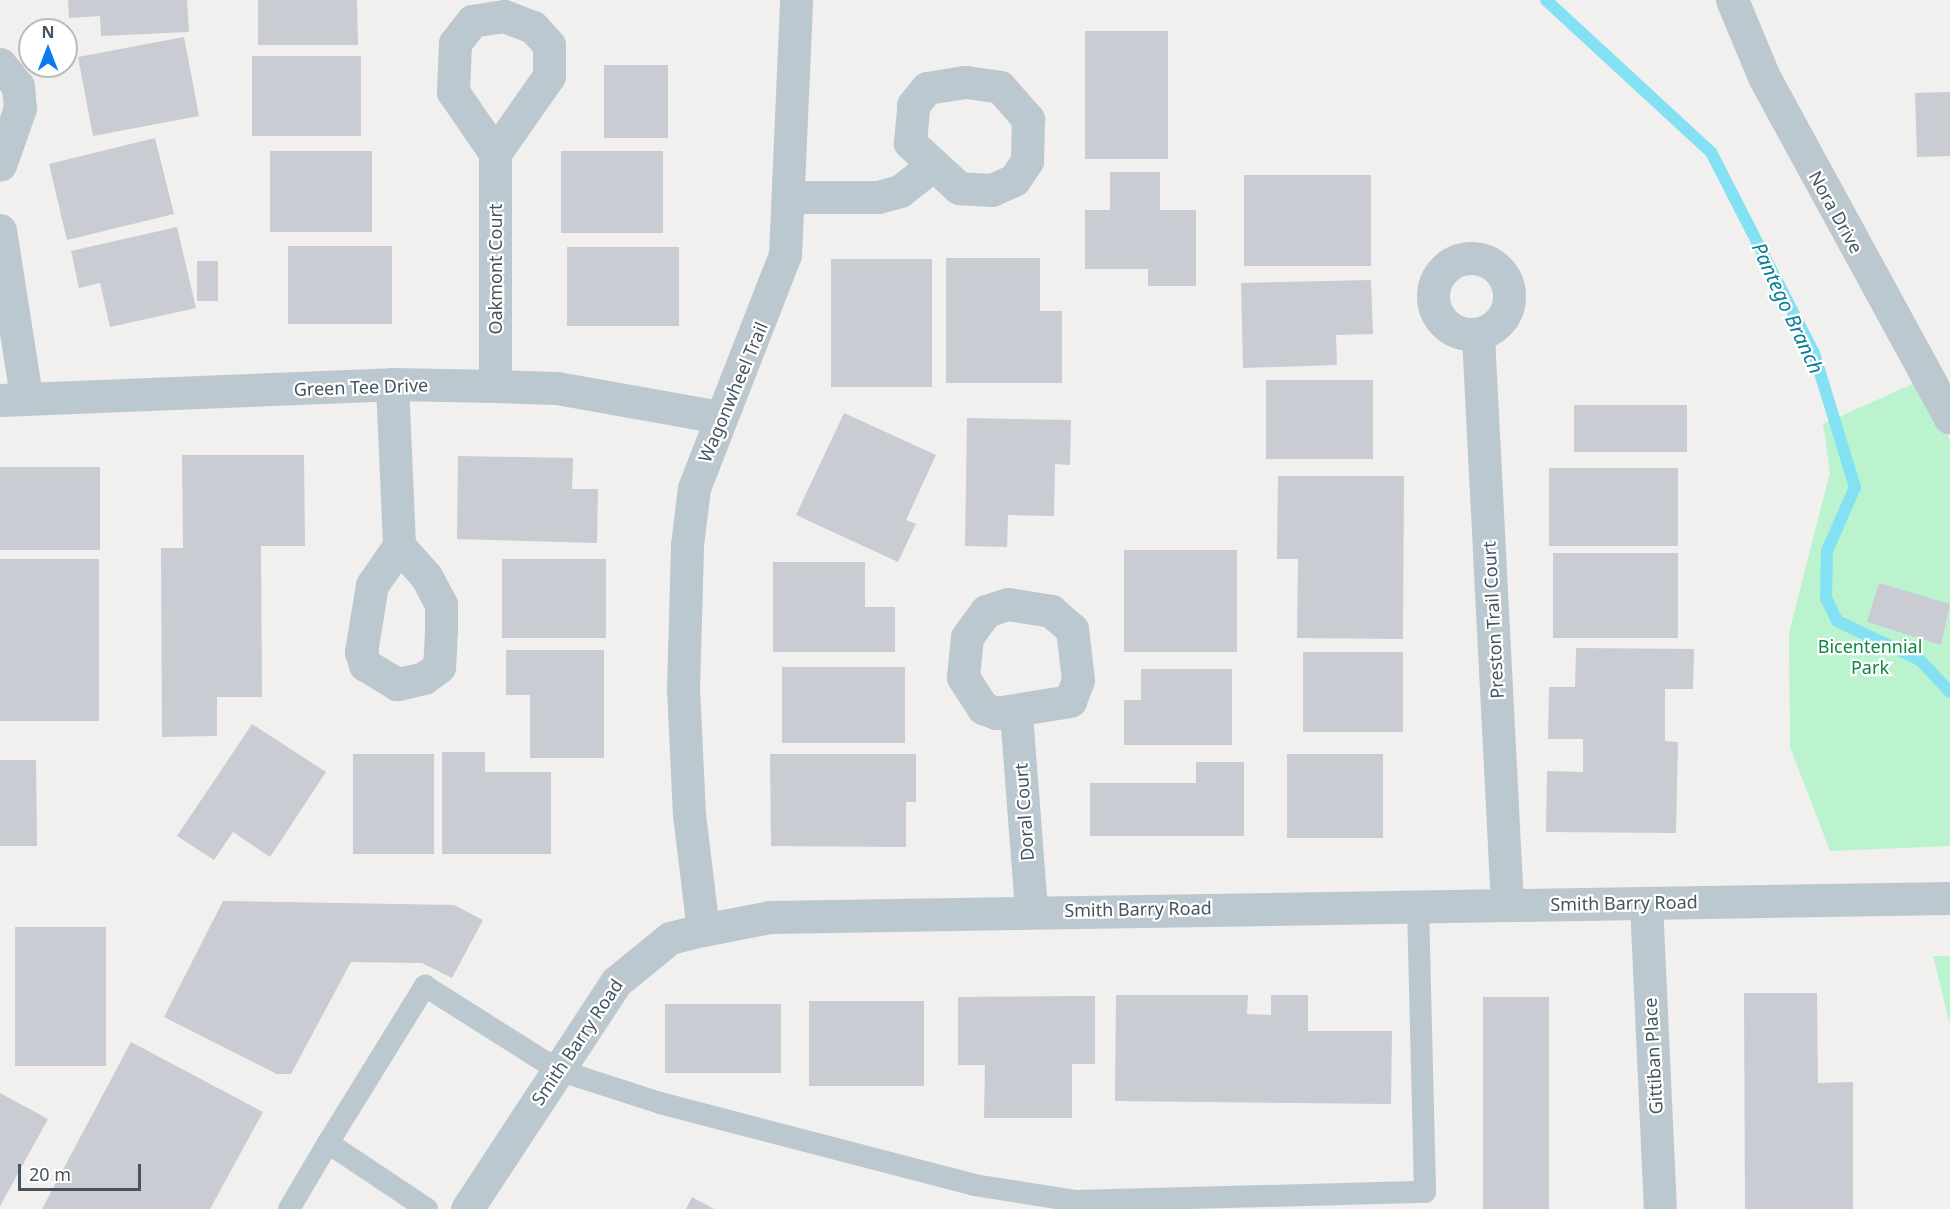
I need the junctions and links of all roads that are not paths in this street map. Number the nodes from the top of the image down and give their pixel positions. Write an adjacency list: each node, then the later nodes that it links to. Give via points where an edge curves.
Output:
1 (796, 0): 7 (street, Wagonwheel Trail)
2 (1732, 0): 14 (street, Nora Drive, via 1764,77)
3 (0, 64): 5 (street, via 18,86 20,108)
4 (495, 153): 11 (street, Oakmont Court)
5 (0, 165)
6 (932, 166): 7 (street, via 900,191 879,197)
7 (792, 197): 13 (street, Wagonwheel Trail, via 778,278 759,335)
8 (0, 230): 12 (street)
9 (1478, 336): 19 (street, Preston Trail Court)
10 (392, 384): 11 (street, Green Tee Drive); 12 (street, Green Tee Drive); 15 (street)
11 (495, 386): 13 (street, Green Tee Drive, via 557,388)
12 (13, 398)
13 (719, 417): 22 (street, Wagonwheel Trail, via 694,488 687,545 683,701 689,815)
14 (1950, 418)
15 (399, 546)
16 (1016, 714): 21 (street, Doral Court)
17 (1950, 898): 18 (street, Smith Barry Road)
18 (1646, 903): 19 (street, Smith Barry Road); 28 (street, Gittiban Place)
19 (1507, 905): 20 (street, Smith Barry Road)
20 (1418, 906): 21 (street, Smith Barry Road); 23 (lane, via 1425,1192 1075,1201 974,1185 660,1103)
21 (1031, 910): 22 (street, Smith Barry Road, via 770,916)
22 (703, 930): 23 (street, Smith Barry Road, via 670,938 641,956 616,982)
23 (558, 1070): 24 (lane, via 425,986); 27 (street, Smith Barry Road)
24 (328, 1143): 25 (lane); 26 (lane)
25 (289, 1209)
26 (427, 1209)
27 (467, 1209)
28 (1660, 1209)

